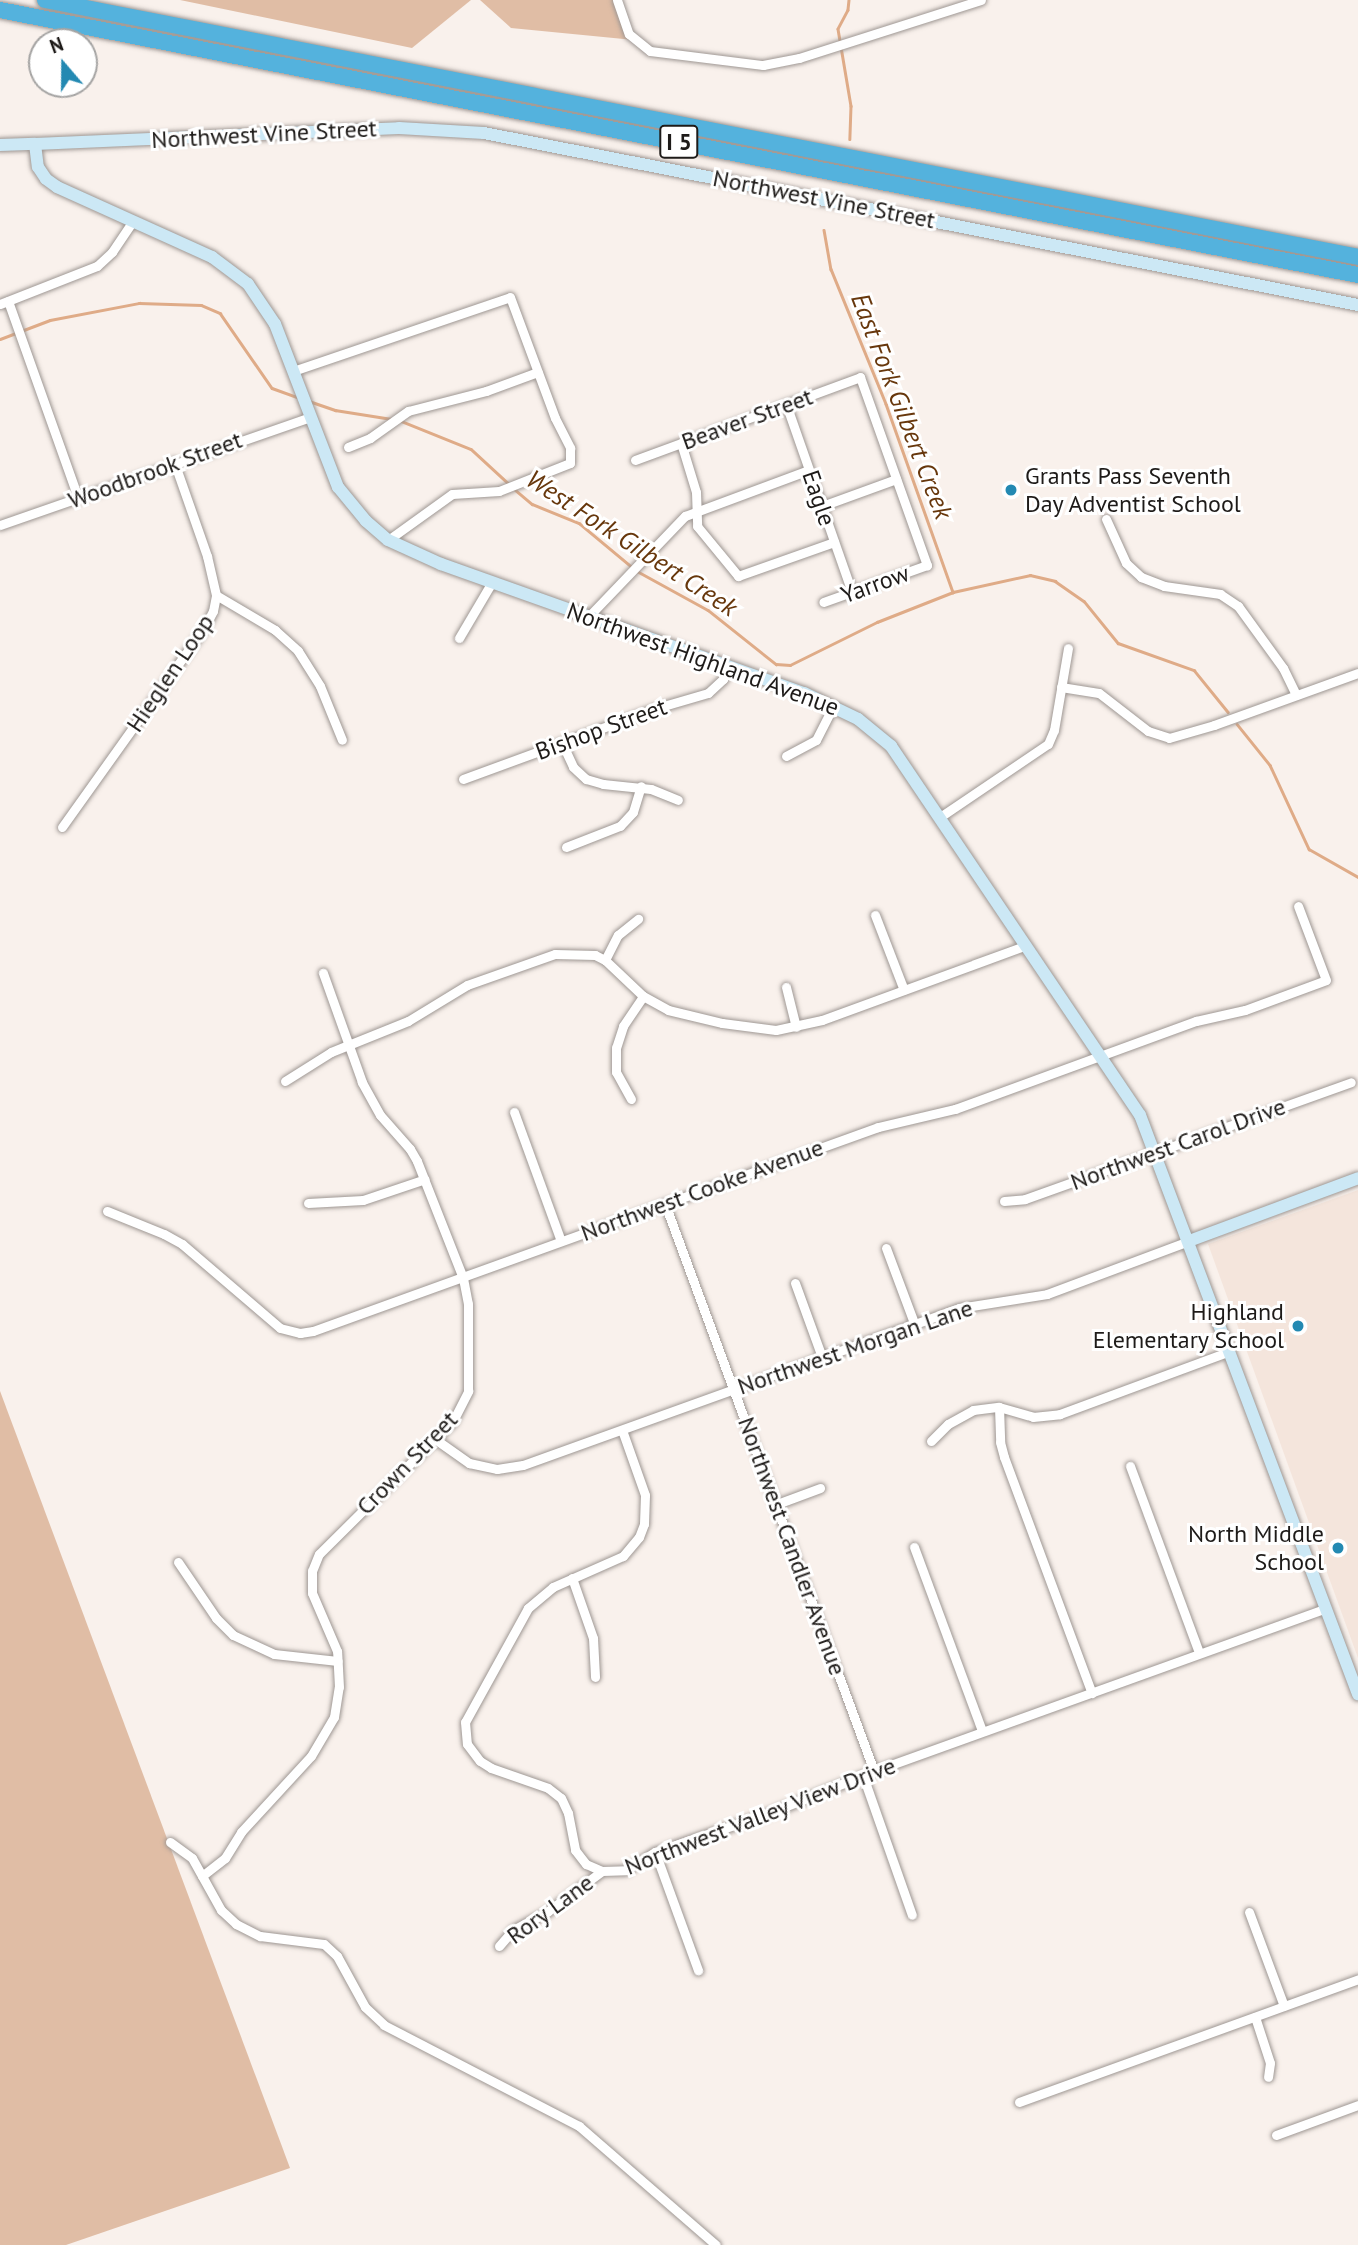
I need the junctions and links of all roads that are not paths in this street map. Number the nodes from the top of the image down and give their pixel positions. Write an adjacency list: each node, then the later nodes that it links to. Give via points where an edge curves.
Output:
1 (45, 0): 8 (highway, I 5)
2 (617, 0): 3 (street, via 629,34 650,51 762,65 799,58)
3 (981, 0)
4 (0, 10): 9 (highway, I 5)
5 (36, 144): 6 (main road); 7 (main road, Northwest Highland Avenue, via 38,167 46,179); 11 (main road, Northwest Vine Street, via 399,128 484,133)
6 (0, 145)
7 (132, 221): 10 (street, via 113,252 97,266); 12 (main road, Northwest Highland Avenue, via 212,257 242,278 270,313)
8 (1358, 257)
9 (1358, 275)
10 (4, 303): 22 (street)
11 (1358, 305)
12 (293, 371): 13 (street, via 510,297); 15 (main road, Northwest Highland Avenue)
13 (538, 372): 17 (street, via 408,411 370,438); 27 (street, via 570,448 570,463 499,491 452,494)
14 (786, 404): 16 (street, Beaver Street); 20 (street, Eagle); 21 (street, Beaver Street, via 860,377)
15 (310, 417): 19 (street, Woodbrook Street); 27 (main road, Northwest Highland Avenue, via 345,499)
16 (681, 443): 18 (street, Beaver Street); 24 (street, via 696,492)
17 (348, 447)
18 (635, 460)
19 (174, 463): 22 (street, Woodbrook Street); 31 (street, Hieglen Loop, via 208,555)
20 (809, 470): 23 (street, Eagle); 24 (street)
21 (896, 479): 23 (street); 30 (street, Yarrow, via 927,565)
22 (78, 498): 26 (street, Woodbrook Street)
23 (822, 506): 28 (street, Eagle)
24 (696, 511): 28 (street, via 700,531 738,576); 33 (street, via 674,527)
25 (1106, 519): 39 (street, via 1126,563 1141,578 1220,594 1238,606 1283,668)
26 (0, 525)
27 (388, 541): 29 (main road, Northwest Highland Avenue)
28 (834, 542): 30 (street, Eagle)
29 (492, 582): 33 (main road, Northwest Highland Avenue); 34 (street)
30 (852, 592): 32 (street, Yarrow)
31 (216, 595): 41 (street, via 275,630 298,651 320,685); 48 (street, Hieglen Loop, via 204,628)
32 (823, 602)
33 (589, 616): 36 (main road, Northwest Highland Avenue)
34 (459, 638)
35 (1068, 648): 38 (street)
36 (729, 667): 40 (main road, Northwest Highland Avenue); 42 (street, Bishop Street, via 708,693)
37 (1358, 673): 39 (street)
38 (1061, 687): 39 (street, via 1099,693 1148,731 1169,738); 47 (street, via 1048,744)
39 (1296, 695)
40 (834, 705): 43 (street, via 816,740); 47 (main road, Northwest Highland Avenue, via 868,725 891,746)
41 (342, 740)
42 (562, 743): 44 (street, Bishop Street); 45 (street, via 573,767 586,779 603,785)
43 (786, 756)
44 (463, 779)
45 (640, 786): 46 (street); 49 (street, via 633,812 620,826)
46 (678, 800)
47 (940, 817): 53 (main road, Northwest Highland Avenue)
48 (62, 827)
49 (566, 846)
50 (1298, 906): 61 (street, Northwest Cooke Avenue, via 1326,980)
51 (875, 915): 57 (street)
52 (638, 919): 54 (street, via 618,935)
53 (1024, 946): 57 (street); 61 (main road, Northwest Highland Avenue)
54 (605, 960): 58 (street); 60 (street, via 570,952 535,959 467,985 408,1021)
55 (323, 973): 60 (street, Crown Street)
56 (786, 987): 59 (street)
57 (904, 990): 59 (street)
58 (643, 996): 59 (street, via 668,1010 709,1020 755,1028); 64 (street, via 623,1026 616,1048 616,1072)
59 (796, 1027)
60 (349, 1045): 62 (street); 68 (street, Crown Street, via 372,1103 410,1149)
61 (1100, 1056): 66 (main road, Northwest Highland Avenue, via 1131,1099); 71 (street, Northwest Cooke Avenue, via 955,1109 878,1127)
62 (285, 1081)
63 (1351, 1082): 66 (street, Northwest Carol Drive)
64 (631, 1098)
65 (514, 1112): 73 (street)
66 (1155, 1152): 69 (street, Northwest Carol Drive, via 1025,1199); 74 (main road, Northwest Highland Avenue)
67 (1358, 1178): 74 (main road, Northwest Morgan Lane)
68 (425, 1179): 70 (street, via 363,1200); 76 (street, Crown Street)
69 (1004, 1201)
70 (308, 1203)
71 (665, 1204): 73 (street, Northwest Cooke Avenue); 81 (street, Northwest Candler Avenue)
72 (107, 1211): 76 (street, Northwest Cooke Avenue, via 182,1244 271,1322 290,1331 313,1331)
73 (561, 1241): 76 (street, Northwest Cooke Avenue)
74 (1189, 1241): 78 (street, Northwest Morgan Lane, via 1047,1294 971,1305); 79 (main road, Northwest Highland Avenue)
75 (886, 1248): 78 (street)
76 (463, 1278): 84 (street, Crown Street, via 468,1304 468,1391 453,1420)
77 (795, 1283): 80 (street)
78 (915, 1323): 80 (street, Northwest Morgan Lane)
79 (1230, 1351): 82 (street, via 1060,1415 1033,1417); 92 (main road, Northwest Highland Avenue)
80 (822, 1357): 81 (street, Northwest Morgan Lane)
81 (734, 1389): 83 (street, Northwest Morgan Lane); 88 (street, Northwest Candler Avenue)
82 (999, 1407): 85 (street, via 962,1415); 96 (street, via 1004,1457)
83 (622, 1430): 84 (street, Northwest Morgan Lane, via 523,1465 497,1469 469,1463); 91 (street, Northwest Valley View Drive, via 645,1495 645,1524 623,1556)
84 (435, 1439): 94 (street, Crown Street, via 333,1538 316,1562 312,1593)
85 (931, 1441)
86 (1130, 1466): 93 (street)
87 (820, 1488): 88 (street)
88 (777, 1504): 99 (street, Northwest Candler Avenue)
89 (914, 1547): 98 (street)
90 (178, 1562): 94 (street, via 216,1618 240,1639 274,1654)
91 (572, 1578): 95 (street, via 593,1638); 103 (street, Northwest Valley View Drive, via 528,1608 469,1710 465,1734 473,1753 491,1768 556,1792 568,1813 575,1850 586,1864)
92 (1325, 1608): 93 (street, Northwest Valley View Drive); 97 (main road, Northwest Highland Avenue)
93 (1199, 1653): 96 (street, Northwest Valley View Drive)
94 (338, 1661): 104 (street, Crown Street, via 336,1709 320,1744 241,1832 225,1858)
95 (595, 1677)
96 (1092, 1693): 98 (street, Northwest Valley View Drive)
97 (1358, 1694)
98 (982, 1731): 99 (street, Northwest Valley View Drive)
99 (874, 1771): 100 (street, Northwest Valley View Drive)
100 (863, 1776): 102 (street, Northwest Valley View Drive); 106 (street)
101 (170, 1842): 104 (street, via 192,1858)
102 (655, 1852): 103 (street, Northwest Valley View Drive, via 626,1870); 108 (street)
103 (602, 1871): 107 (street, Rory Lane, via 548,1911 513,1930)
104 (202, 1875): 116 (street, via 221,1910 236,1924 260,1936 324,1944 337,1956 365,2007 384,2025 579,2126)
105 (1249, 1912): 110 (street)
106 (912, 1916)
107 (499, 1946)
108 (698, 1970)
109 (1358, 1979): 110 (street)
110 (1284, 2006): 111 (street)
111 (1255, 2017): 112 (street, via 1270,2063); 113 (street)
112 (1268, 2077)
113 (1018, 2102)
114 (1358, 2105): 115 (street)
115 (1276, 2135)
116 (716, 2245)

